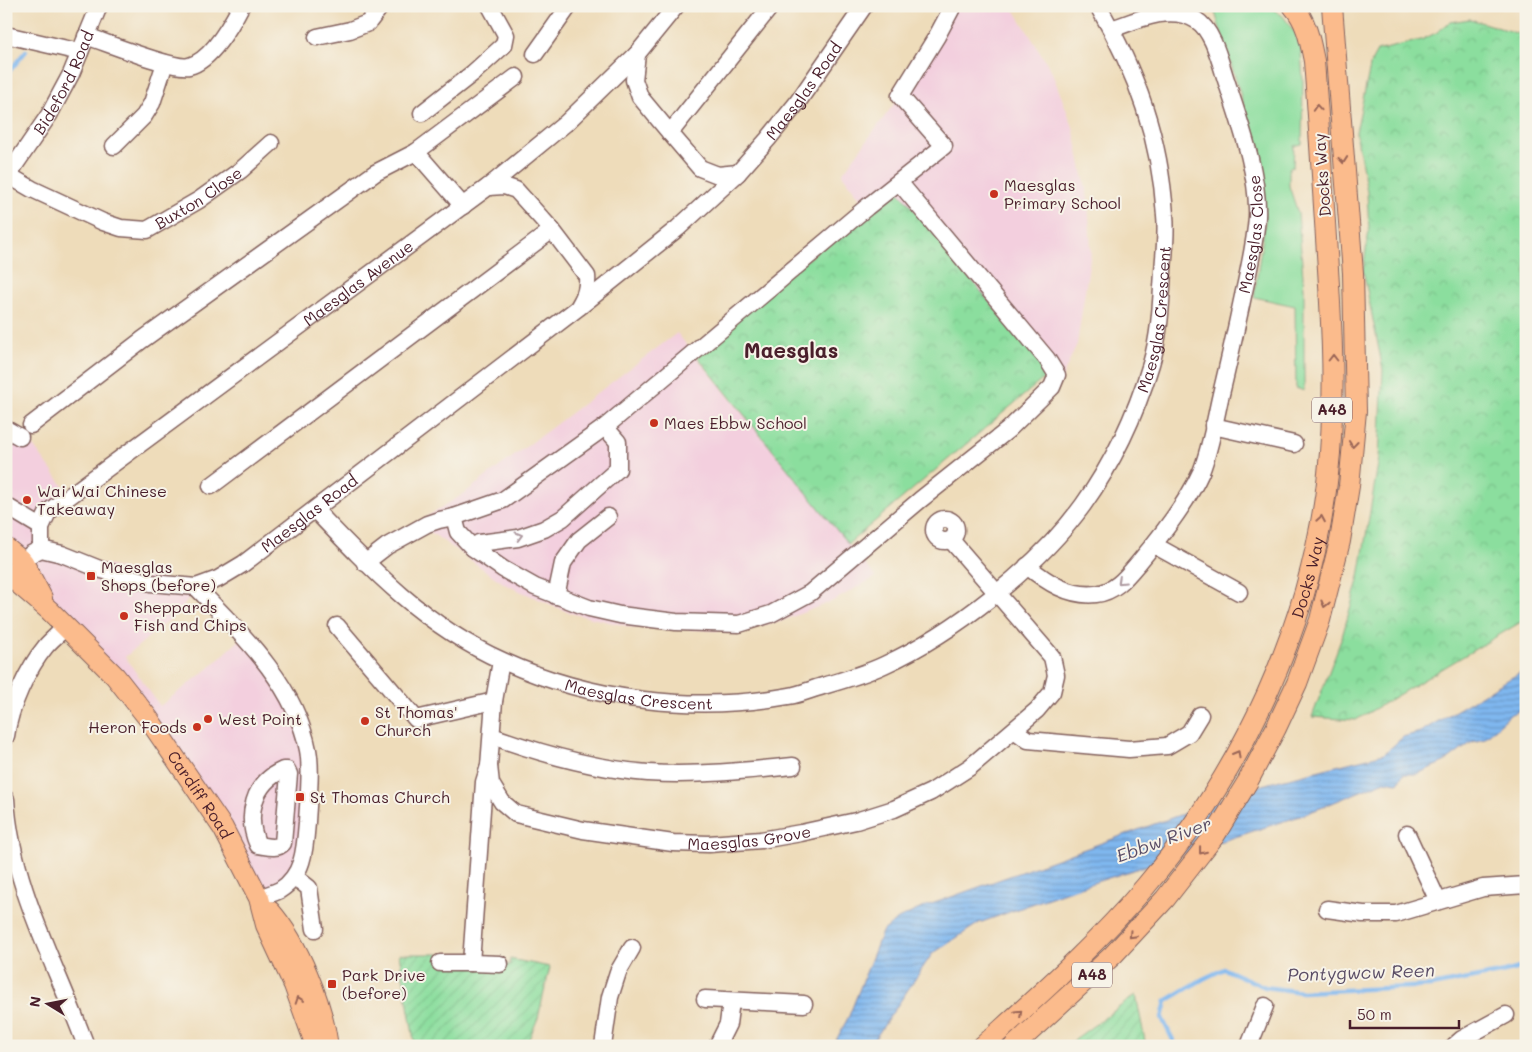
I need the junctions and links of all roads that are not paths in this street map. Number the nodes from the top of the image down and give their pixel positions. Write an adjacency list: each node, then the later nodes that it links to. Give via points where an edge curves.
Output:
1 (99, 6): 15 (street, Bideford Road)
2 (241, 6): 20 (street, via 225,34 204,58 189,67)
3 (381, 6): 16 (street, via 368,23)
4 (490, 6): 22 (street, via 506,35 504,44)
5 (570, 6): 18 (street)
6 (676, 6): 19 (street, Maesglas Avenue)
7 (771, 6): 23 (street)
8 (864, 6): 27 (street, Maesglas Road, via 797,103)
9 (953, 6): 29 (street, via 900,96 944,146)
10 (1098, 6): 13 (street, Maesglas Crescent)
11 (1293, 6): 90 (main road, Docks Way / A48, one-way to 11, via 1103,934 1185,836 1241,747 1269,691 1299,613 1328,475 1333,338 1314,61 1309,35)
12 (1332, 6): 91 (main road, Docks Way / A48, one-way to 91, via 1353,273 1356,411 1340,541 1320,620 1297,683 1248,781 1215,834 1165,898 1113,955)
13 (1112, 29): 34 (street, Maesglas Close, via 1144,17 1177,13 1195,19 1203,26 1218,58 1244,134 1257,216 1252,256); 50 (street, Maesglas Crescent, via 1144,102 1155,140 1166,217 1159,327 1136,406 1108,466 1082,506)
14 (6, 35): 17 (street)
15 (86, 36): 17 (street, Bideford Road); 20 (street)
16 (317, 37)
17 (80, 52): 28 (street, Bideford Road, via 49,114)
18 (534, 54)
19 (637, 54): 23 (street, via 634,80 640,97); 30 (street, Maesglas Avenue, via 566,123)
20 (165, 63): 25 (street, via 144,116)
21 (516, 77): 26 (street)
22 (422, 112)
23 (670, 133): 27 (street, via 700,168 718,175)
24 (271, 143): 28 (street, Buxton Close, via 241,170 199,200 148,230 121,228 103,222)
25 (114, 146)
26 (416, 152): 31 (street); 36 (street, via 374,173)
27 (738, 174): 33 (street, Maesglas Road, via 678,228)
28 (7, 176)
29 (899, 182): 35 (street); 55 (street, via 1047,359 1057,375 1052,387 1008,430 810,593 771,614 739,624 676,622 620,615)
30 (488, 188): 31 (street, Maesglas Avenue); 32 (street, Maesglas Road, via 504,186 516,190)
31 (462, 206): 43 (street, Maesglas Avenue, via 70,494 48,512)
32 (552, 230): 33 (street, Maesglas Road, via 587,276 586,295); 38 (street)
33 (578, 308): 40 (street, Maesglas Road)
34 (1214, 426): 37 (street); 45 (street, Maesglas Close, via 1204,464 1194,486)
35 (605, 427): 42 (street, via 503,500); 47 (street, one-way to 35, via 479,543 518,538 544,529 563,518 618,469 618,442)
36 (19, 430)
37 (1294, 444)
38 (211, 486)
39 (6, 506): 43 (street)
40 (315, 510): 49 (street, Maesglas Crescent); 52 (street, Maesglas Road, via 243,564)
41 (608, 516): 55 (street, via 579,540 563,563)
42 (454, 517): 47 (street, via 458,532); 49 (street, via 427,524 387,546)
43 (41, 527): 48 (street)
44 (951, 540): 54 (street)
45 (1154, 544): 50 (street, Maesglas Close, one-way to 50, via 1119,584 1096,594 1066,590 1048,582); 53 (street)
46 (6, 548): 51 (main road, Cardiff Road)
47 (472, 548): 55 (street, via 502,569)
48 (41, 549): 51 (street, via 30,554); 52 (street, Maesglas Road, via 151,583)
49 (365, 563): 58 (street, Maesglas Crescent, via 430,620)
50 (1027, 566): 54 (street, Maesglas Crescent)
51 (13, 570): 56 (main road, Cardiff Road)
52 (196, 587): 70 (street, via 251,644 278,681 300,720 308,752 308,793 306,844)
53 (1239, 592)
54 (996, 593): 58 (street, Maesglas Crescent, via 957,623 883,666 792,696 736,703 688,704 614,696 542,677); 61 (street, Maesglas Grove, via 1052,657 1056,675 1052,692)
55 (556, 596)
56 (66, 626): 62 (street, via 46,646 33,667 18,695); 69 (main road, Cardiff Road, via 115,676 148,718 223,828)
57 (337, 626): 59 (street, via 416,719)
58 (501, 660): 59 (street, Maesglas Grove)
59 (494, 701): 63 (street, Maesglas Grove)
60 (1200, 715): 61 (street, via 1190,733 1167,746 1129,750 1028,740)
61 (1014, 730): 64 (street, Maesglas Grove, via 970,767 931,792 894,809 801,834 710,844 629,838 516,814 502,802 491,784)
62 (6, 736)
63 (492, 736): 64 (street, Maesglas Grove); 65 (street, via 536,752 647,773 697,774)
64 (489, 766): 78 (street, Maesglas Grove, via 484,782)
65 (793, 766)
66 (6, 799): 85 (street, via 14,851 27,900)
67 (1407, 834): 73 (street)
68 (258, 845): 69 (street)
69 (238, 858): 72 (main road, Cardiff Road)
70 (295, 877): 72 (street, via 280,890); 75 (street, via 309,888)
71 (1526, 885): 73 (street, via 1482,888)
72 (259, 898): 86 (main road, Cardiff Road, one-way to 72, via 294,985 266,925); 87 (main road, Cardiff Road, via 277,918 314,989)
73 (1438, 902): 74 (street, via 1405,912 1379,915)
74 (1327, 909)
75 (315, 929)
76 (632, 948): 88 (street, via 618,972 610,997)
77 (440, 963): 78 (street)
78 (471, 963): 79 (street)
79 (500, 964)
80 (705, 999): 81 (street)
81 (731, 1001): 82 (street); 89 (street, via 728,1024)
82 (804, 1004)
83 (1265, 1006): 92 (street)
84 (1506, 1015): 93 (street)
85 (86, 1046)
86 (316, 1046)
87 (328, 1046)
88 (603, 1046)
89 (717, 1046)
90 (984, 1046)
91 (1014, 1046)
92 (1249, 1046)
93 (1454, 1046)

